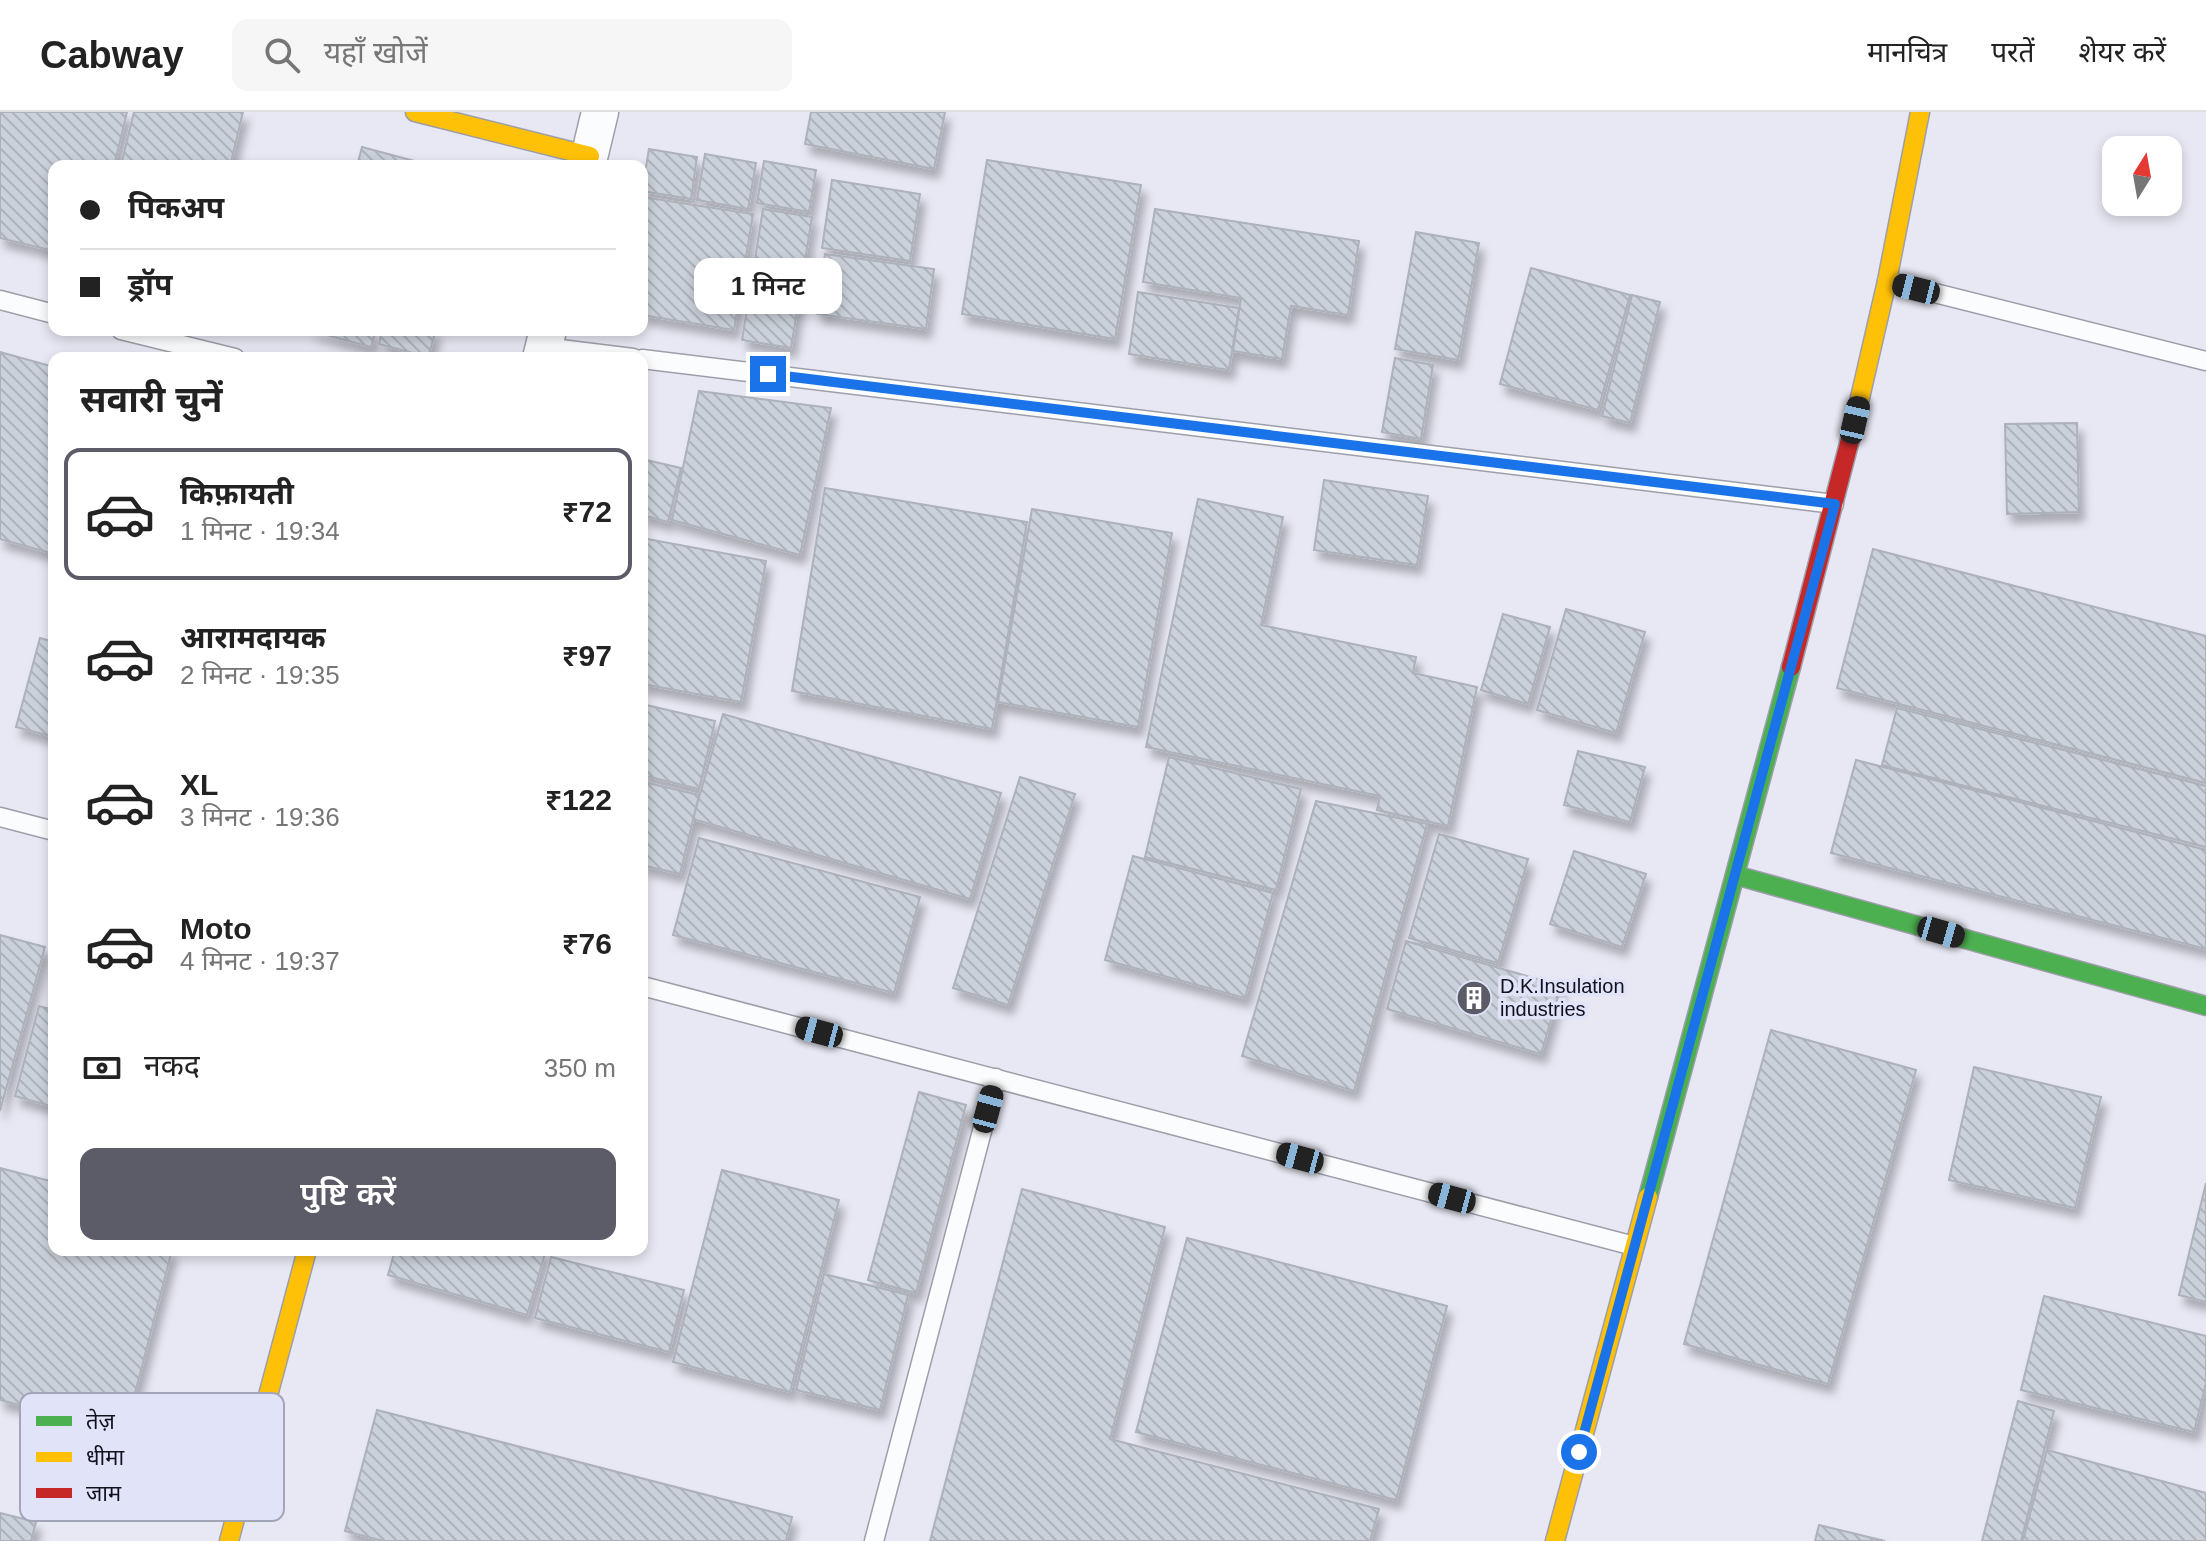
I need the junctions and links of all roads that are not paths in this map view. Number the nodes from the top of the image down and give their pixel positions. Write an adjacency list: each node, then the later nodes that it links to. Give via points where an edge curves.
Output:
1 (415, 112): 4 (street)
2 (600, 112): 5 (street)
3 (1920, 112): 6 (street)
4 (585, 160)
5 (589, 160)
6 (1887, 281): 14 (lane); 15 (street)
7 (0, 300): 8 (lane)
8 (48, 312)
9 (145, 336): 11 (lane)
10 (544, 345): 12 (lane)
11 (211, 352)
12 (592, 352)
13 (648, 360): 15 (lane)
14 (2206, 361)
15 (1835, 504): 18 (street)
16 (0, 817): 17 (lane)
17 (48, 829)
18 (1735, 875): 20 (street); 22 (street)
19 (648, 988): 21 (lane)
20 (2206, 1006)
21 (996, 1078): 22 (lane); 27 (lane)
22 (1634, 1246): 28 (street)
23 (305, 1256): 24 (street)
24 (269, 1393)
25 (234, 1521): 26 (street)
26 (229, 1541)
27 (874, 1541)
28 (1555, 1541)

